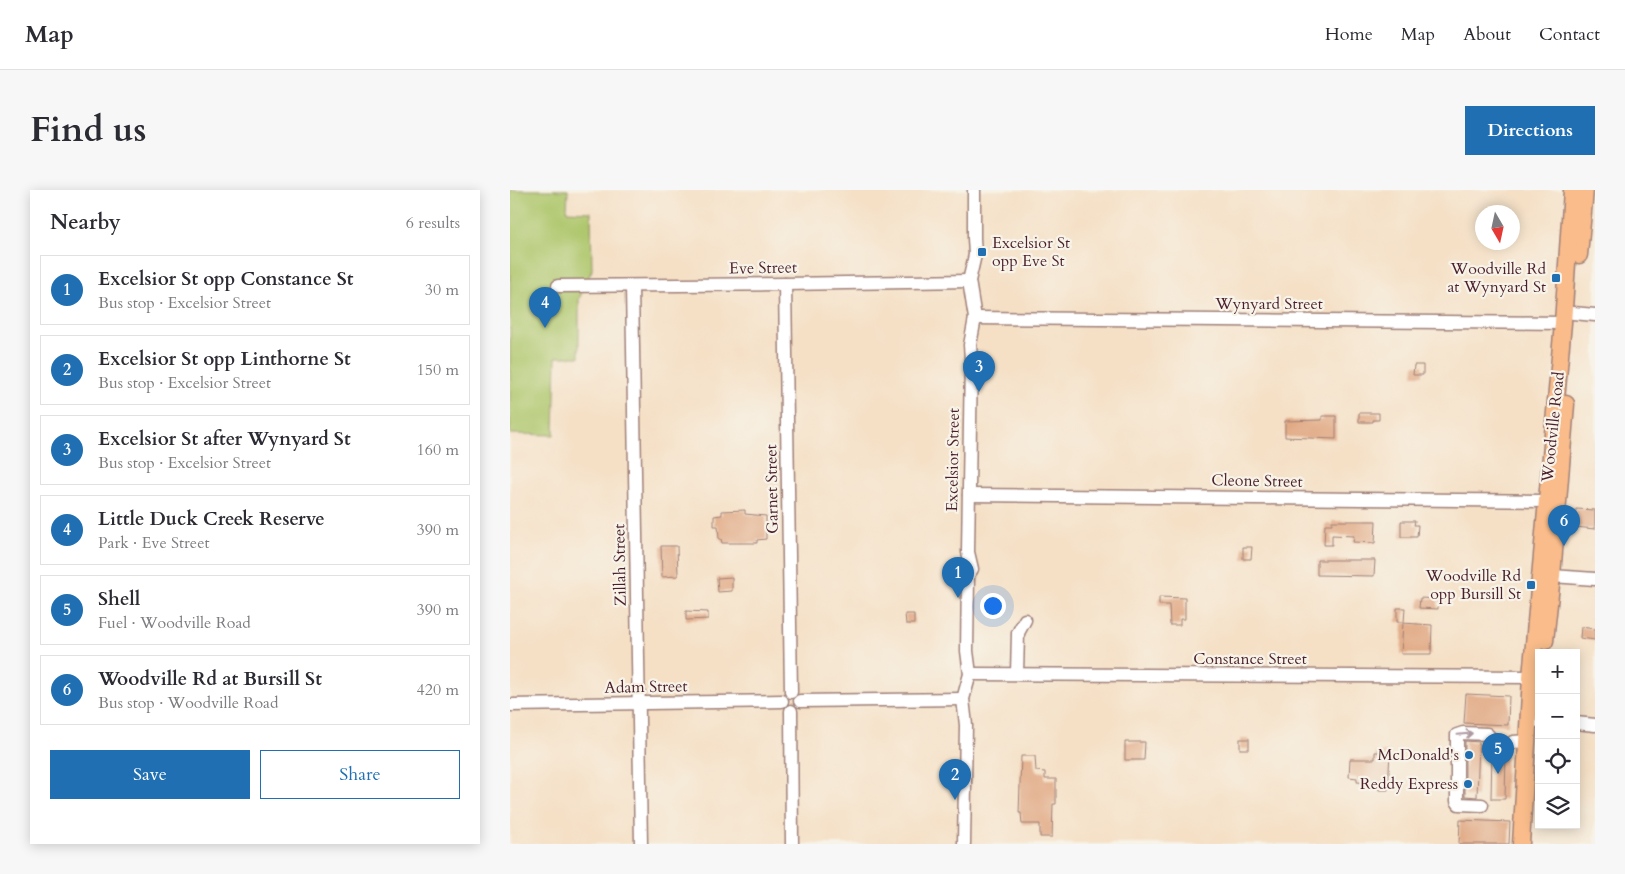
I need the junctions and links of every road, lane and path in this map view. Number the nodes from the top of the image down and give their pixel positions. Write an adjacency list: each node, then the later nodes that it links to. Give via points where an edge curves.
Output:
1 (974, 190): 4 (street, Excelsior Street, via 975,255)
2 (1572, 190): 10 (main road, Woodville Road)
3 (1585, 190): 10 (main road, Woodville Road)
4 (970, 281): 5 (street, Eve Street); 9 (street, Excelsior Street)
5 (785, 284): 7 (street, Eve Street); 21 (street, Garnet Street)
6 (558, 286): 7 (street, Eve Street)
7 (632, 286): 22 (street, Zillah Street)
8 (1595, 315): 10 (street, Wynyard Street)
9 (975, 318): 10 (street, Wynyard Street); 11 (street, Excelsior Street, via 970,345)
10 (1568, 318): 12 (main road, Woodville Road); 13 (main road, Woodville Road)
11 (969, 495): 12 (street, Cleone Street); 17 (street, Excelsior Street, via 968,552 972,569 968,575 967,651)
12 (1546, 501): 19 (main road, Woodville Road)
13 (1552, 576): 14 (street); 16 (main road, Woodville Road)
14 (1595, 579)
15 (1025, 620): 18 (street, via 1018,633)
16 (1543, 649)
17 (970, 674): 18 (street, Constance Street); 20 (street, Excelsior Street)
18 (1017, 674): 19 (street, Constance Street)
19 (1531, 677): 32 (main road, Woodville Road, via 1520,742)
20 (963, 699): 21 (street, Adam Street); 31 (street, Excelsior Street, via 966,725)
21 (791, 701): 22 (street, Adam Street); 30 (street, Garnet Street)
22 (638, 703): 23 (street, Adam Street); 29 (street, Zillah Street)
23 (510, 705)
24 (1580, 723): 25 (street)
25 (1595, 725)
26 (1537, 739): 33 (main road)
27 (1501, 748): 28 (street, one-way to 27, via 1459,804 1457,801 1457,735 1486,734)
28 (1482, 804)
29 (640, 844)
30 (792, 844)
31 (964, 844)
32 (1521, 844)
33 (1530, 844)

